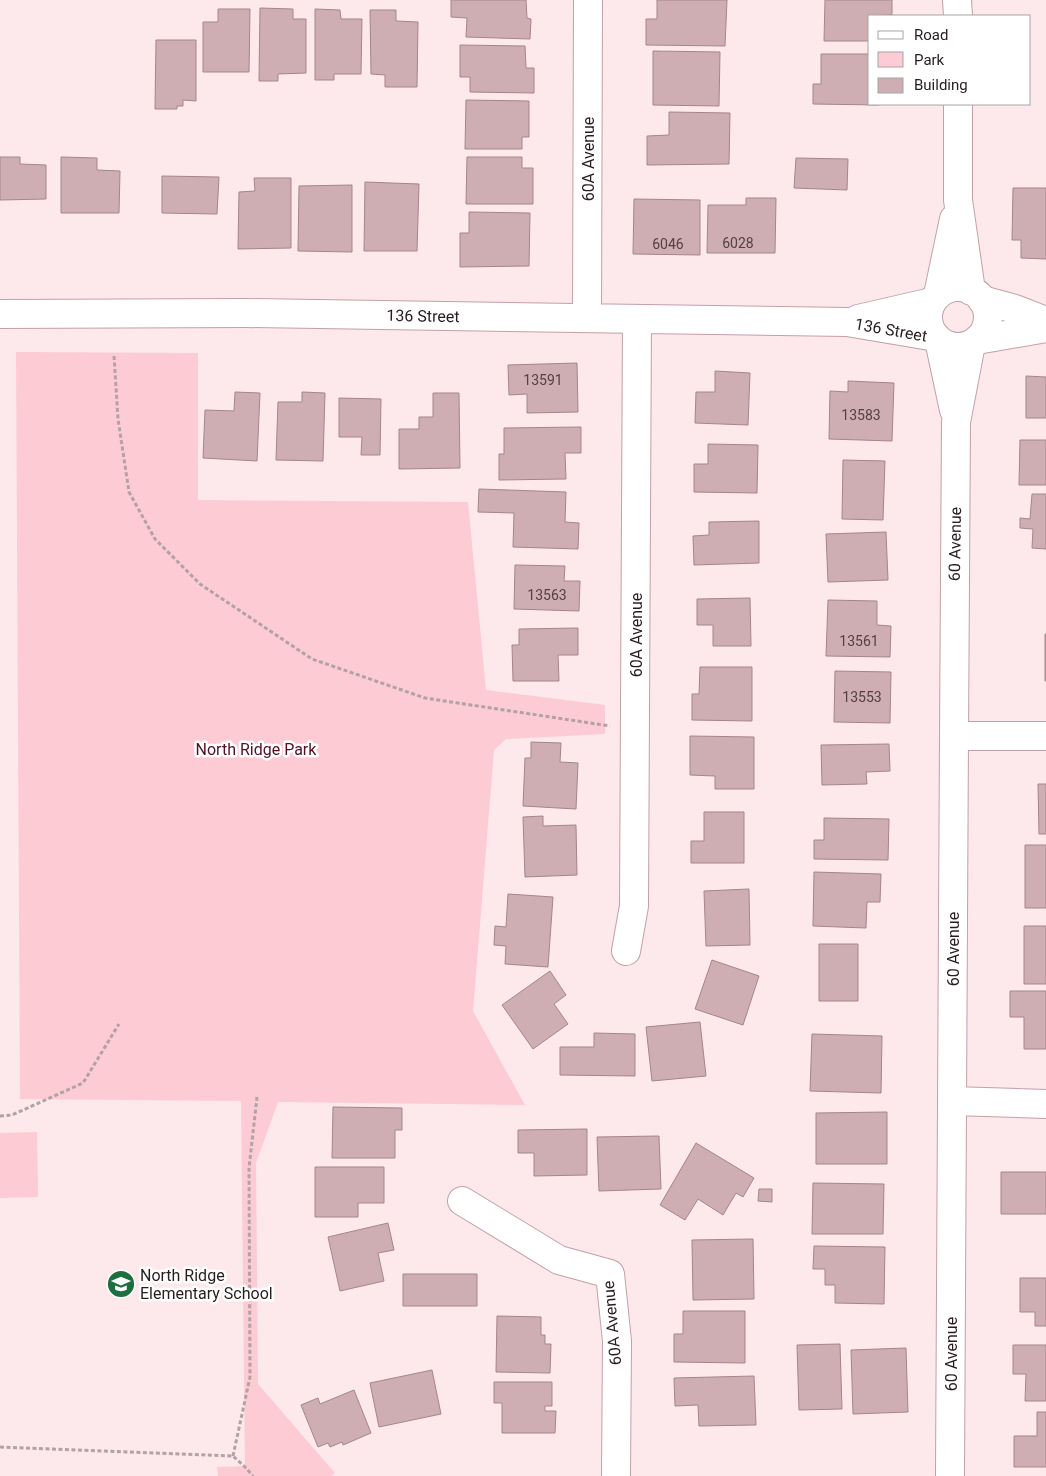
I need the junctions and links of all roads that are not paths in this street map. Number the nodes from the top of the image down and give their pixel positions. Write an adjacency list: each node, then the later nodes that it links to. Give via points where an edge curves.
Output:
1 (588, 0): 9 (street, 60A Avenue)
2 (958, 0): 3 (street)
3 (958, 15)
4 (958, 105): 5 (street)
5 (958, 200): 6 (street); 7 (street)
6 (976, 295): 7 (street, via 963,288 954,288); 11 (street); 15 (street, via 986,308 988,317 983,333)
7 (935, 298): 12 (street, 136 Street); 14 (street, via 928,320)
8 (0, 314): 9 (street, 136 Street, via 246,313)
9 (586, 318): 10 (street, 136 Street)
10 (637, 319): 12 (street, 136 Street); 19 (street, 60A Avenue, via 634,906)
11 (1046, 321)
12 (847, 322): 14 (street, 136 Street)
13 (1046, 328): 15 (street)
14 (937, 339): 15 (street, via 955,347); 16 (street, 60 Avenue)
15 (974, 342): 16 (street, 60 Avenue)
16 (956, 422): 17 (street, 60 Avenue)
17 (954, 736): 18 (street); 20 (street, 60 Avenue)
18 (1046, 736)
19 (626, 951)
20 (952, 1101): 21 (street); 24 (street, 60 Avenue)
21 (1046, 1104)
22 (462, 1201): 23 (street, 60A Avenue, via 559,1260 610,1274 617,1341)
23 (616, 1476)
24 (950, 1476)

